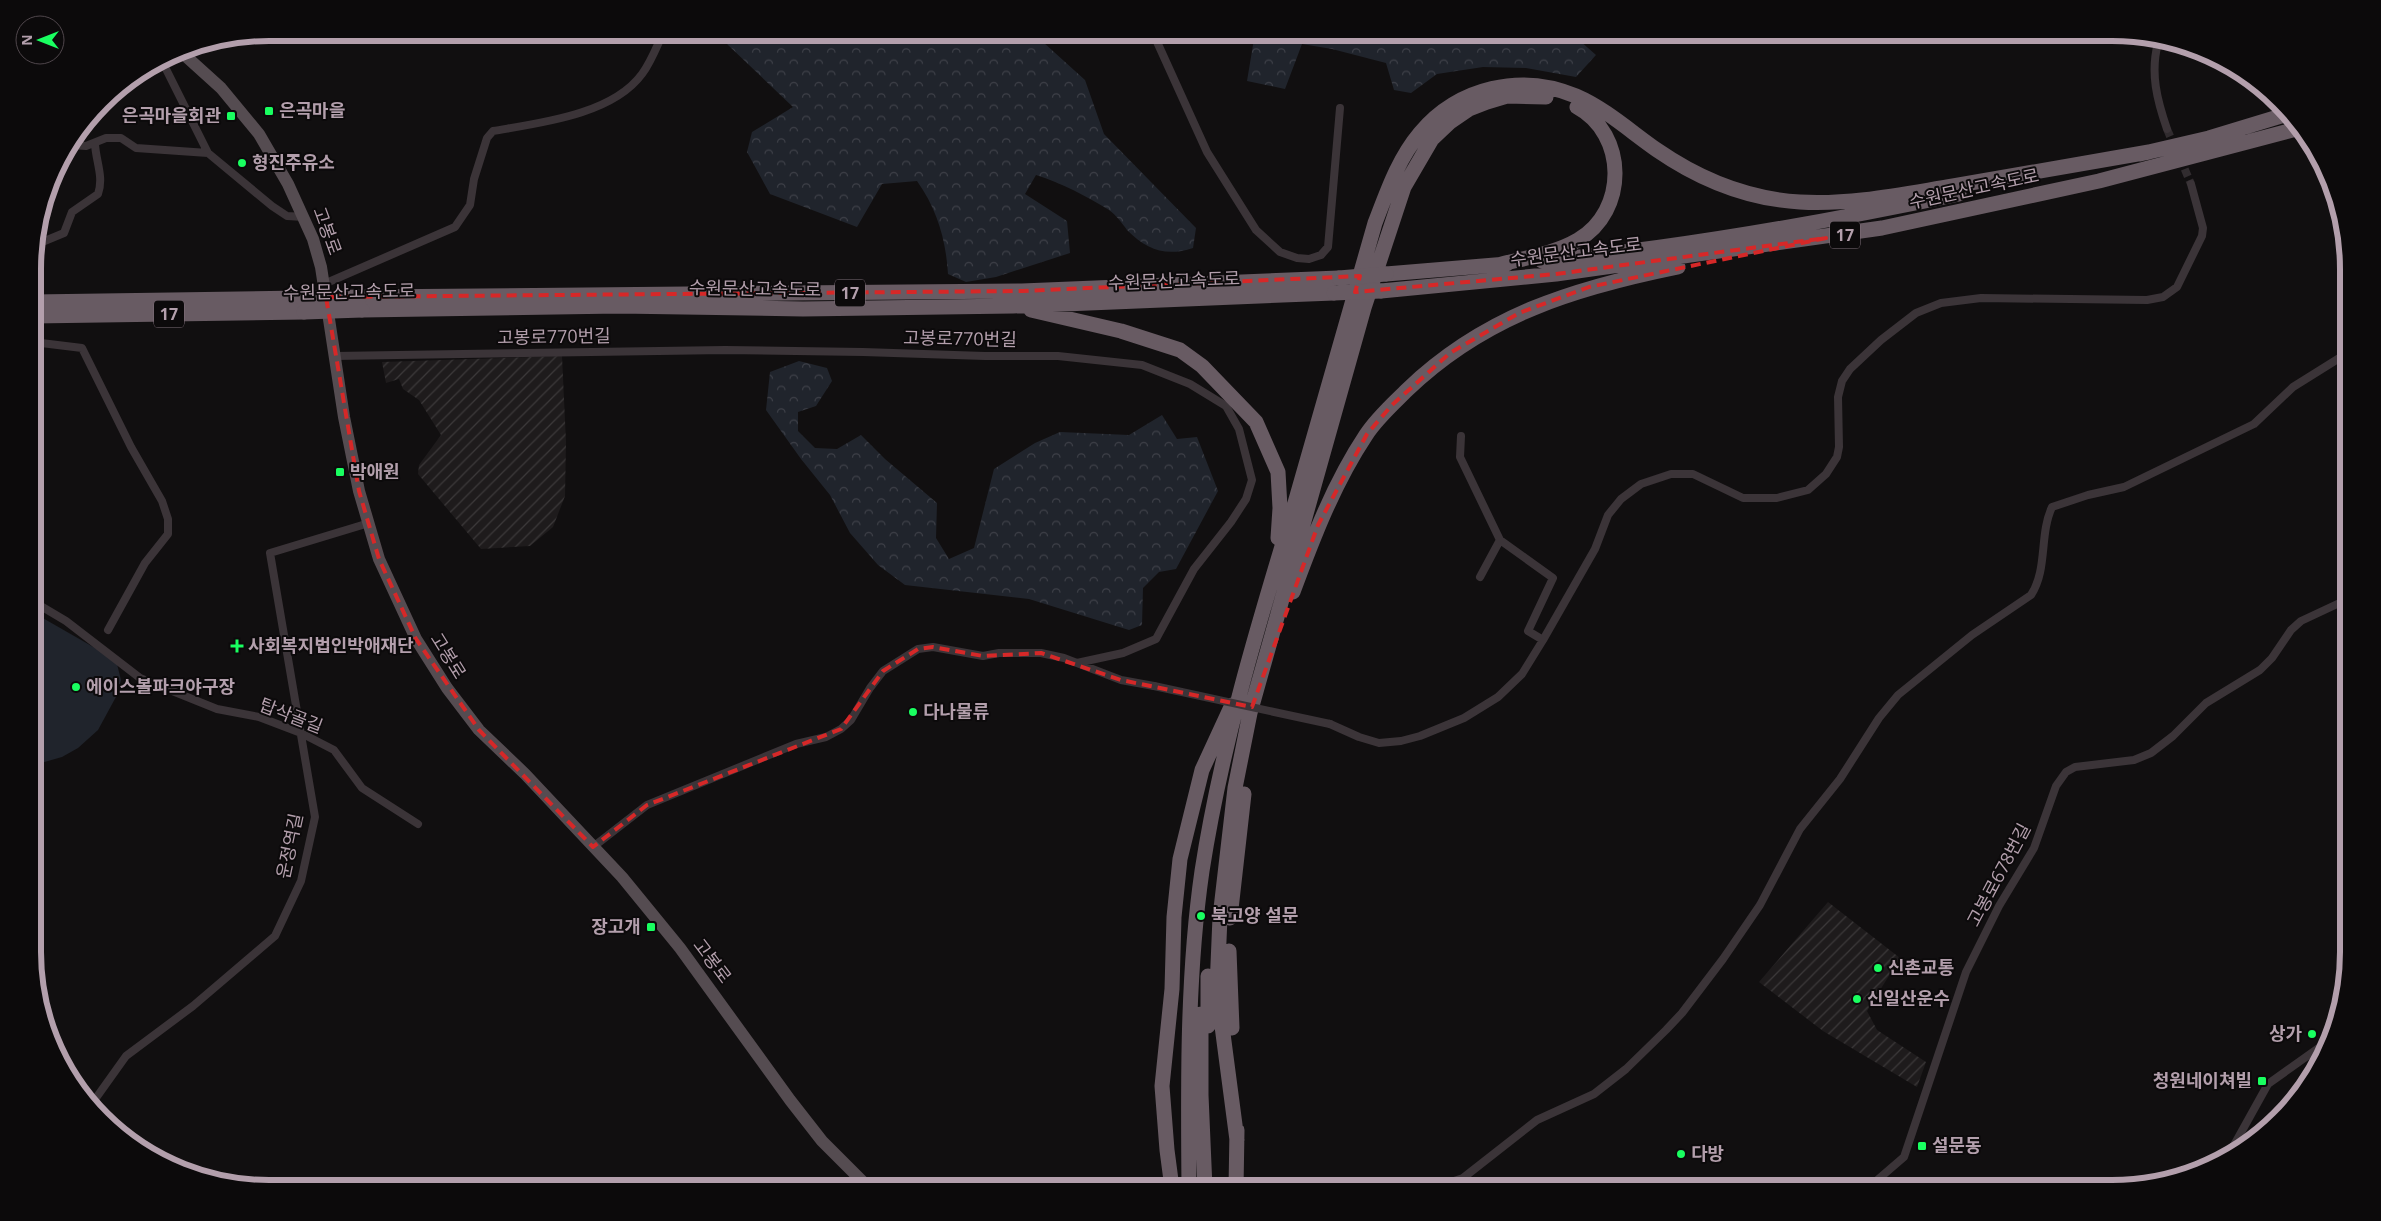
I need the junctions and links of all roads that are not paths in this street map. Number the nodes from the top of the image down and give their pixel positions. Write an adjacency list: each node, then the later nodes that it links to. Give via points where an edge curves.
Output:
1 (658, 41): 19 (street, via 642,74 619,94 564,119 493,131 474,179 470,205 455,226)
2 (1157, 41): 6 (street, via 1207,152 1256,230 1280,252 1297,258 1321,255 1328,247)
3 (2157, 46): 8 (street, via 2153,70)
4 (187, 57): 15 (main road, 고봉로, via 221,88 259,134)
5 (165, 67): 13 (street)
6 (1340, 108)
7 (2281, 116): 12 (highway, 수원문산고속도로 / 17)
8 (2167, 129)
9 (2293, 130): 16 (highway, 수원문산고속도로 / 17, via 2098,181)
10 (95, 144): 11 (street); 13 (street, via 106,138 121,138 136,148); 17 (street, via 101,177 98,194 72,212 64,233)
11 (78, 145)
12 (2148, 152): 18 (highway, 수원문산고속도로 / 17, via 1830,220 1613,254); 34 (highway, via 1895,196 1799,202 1752,194 1705,178 1657,150 1609,115 1576,96 1551,88 1504,85 1480,91 1458,102 1420,133 1394,175 1378,215)
13 (208, 153): 15 (street, via 272,206 288,216)
14 (2191, 184): 36 (street, via 2203,228 2202,236 2183,277 2170,294 2147,300 1981,298 1941,303 1916,314 1881,340 1842,380 1837,402 1837,457 1817,483 1798,494 1765,499 1743,498 1693,474 1670,474 1641,484 1621,499 1608,515 1595,549)
15 (304, 218): 19 (main road, 고봉로, via 316,248)
16 (1826, 238): 23 (highway, 수원문산고속도로 / 17, bridge, via 1556,274 1381,291); 39 (highway, via 1589,287 1519,313 1450,353 1392,405 1367,434 1318,526)
17 (43, 242)
18 (1498, 265): 21 (highway, 수원문산고속도로 / 17, bridge, via 1339,278 1022,291); 39 (highway, via 1557,250 1579,240 1594,228 1610,202 1616,173 1609,139 1586,112 1569,103 1528,95 1507,96 1487,102 1450,122 1417,162 1404,187 1364,308)
19 (324, 284): 26 (main road, 고봉로)
20 (41, 302): 22 (highway, 수원문산고속도로 / 17)
21 (361, 304): 22 (highway, 수원문산고속도로 / 17, bridge); 23 (highway, 수원문산고속도로 / 17, via 803,309)
22 (303, 305): 24 (highway, 수원문산고속도로 / 17)
23 (1013, 306): 34 (highway, via 1121,331 1180,350 1202,366 1256,422 1278,472 1280,508 1276,549)
24 (41, 316)
25 (41, 343): 35 (street, via 82,348 162,501 168,519 168,534 145,563)
26 (334, 356): 29 (main road, 고봉로, via 359,491); 37 (street, 고봉로770번길, via 725,350 1058,356 1142,365 1190,384 1226,406 1239,429 1252,480 1246,499 1194,568 1156,639 1123,653)
27 (2340, 358): 55 (street, via 2293,387 2254,424 2124,486 2052,507 2047,518 2042,563 2031,596 1972,635 1898,695 1879,718 1840,779 1800,829 1760,905 1682,1013 1626,1069 1594,1094 1537,1120)
28 (1461, 436): 30 (street, via 1460,458)
29 (369, 523): 40 (street, 운정역길, via 270,553); 44 (main road, 고봉로, via 379,559 416,639 447,688 479,730)
30 (1500, 540): 31 (street); 36 (street, via 1553,578 1528,631)
31 (1480, 576)
32 (2340, 603): 56 (street, 고봉로678번길, via 2301,621 2260,670 2206,703 2152,753 2134,760 2075,767 2066,772 2056,786 2034,848 1998,906 1966,972 1904,1157)
33 (41, 606): 40 (street, 탑삭골길, via 66,621 140,678 217,710 259,717)
34 (1258, 623): 38 (highway)
35 (108, 630)
36 (1543, 640): 37 (street, bridge, via 1522,674 1498,697 1464,718 1436,730 1379,743 1330,724 1121,680)
37 (1077, 663): 44 (street, via 1041,653 983,656 933,647 918,649 884,671 841,730 796,744 647,805)
38 (1246, 677): 51 (highway, via 1202,770 1180,859 1162,1086); 52 (highway, via 1217,788 1202,872 1190,1037)
39 (1257, 692): 41 (highway)
40 (301, 733): 43 (street, 탑삭골길, via 334,750 362,788); 46 (street, 운정역길, via 315,817 301,881 275,936 193,1006 126,1056)
41 (1244, 747): 42 (highway); 47 (highway, via 1228,787 1208,889 1201,1030); 48 (highway, via 1244,790 1230,918 1229,975)
42 (1235, 788): 47 (highway, via 1212,917); 48 (highway, via 1220,917 1217,988)
43 (418, 824)
44 (593, 847): 50 (main road, 고봉로, via 680,948 822,1141)
45 (2318, 1048): 49 (street, via 2268,1084)
46 (95, 1099)
47 (1204, 1132): 53 (highway)
48 (1237, 1140): 54 (highway)
49 (2235, 1143)
50 (861, 1180)
51 (1171, 1180)
52 (1189, 1180)
53 (1205, 1180)
54 (1236, 1180)
55 (1457, 1180)
56 (1877, 1180)

